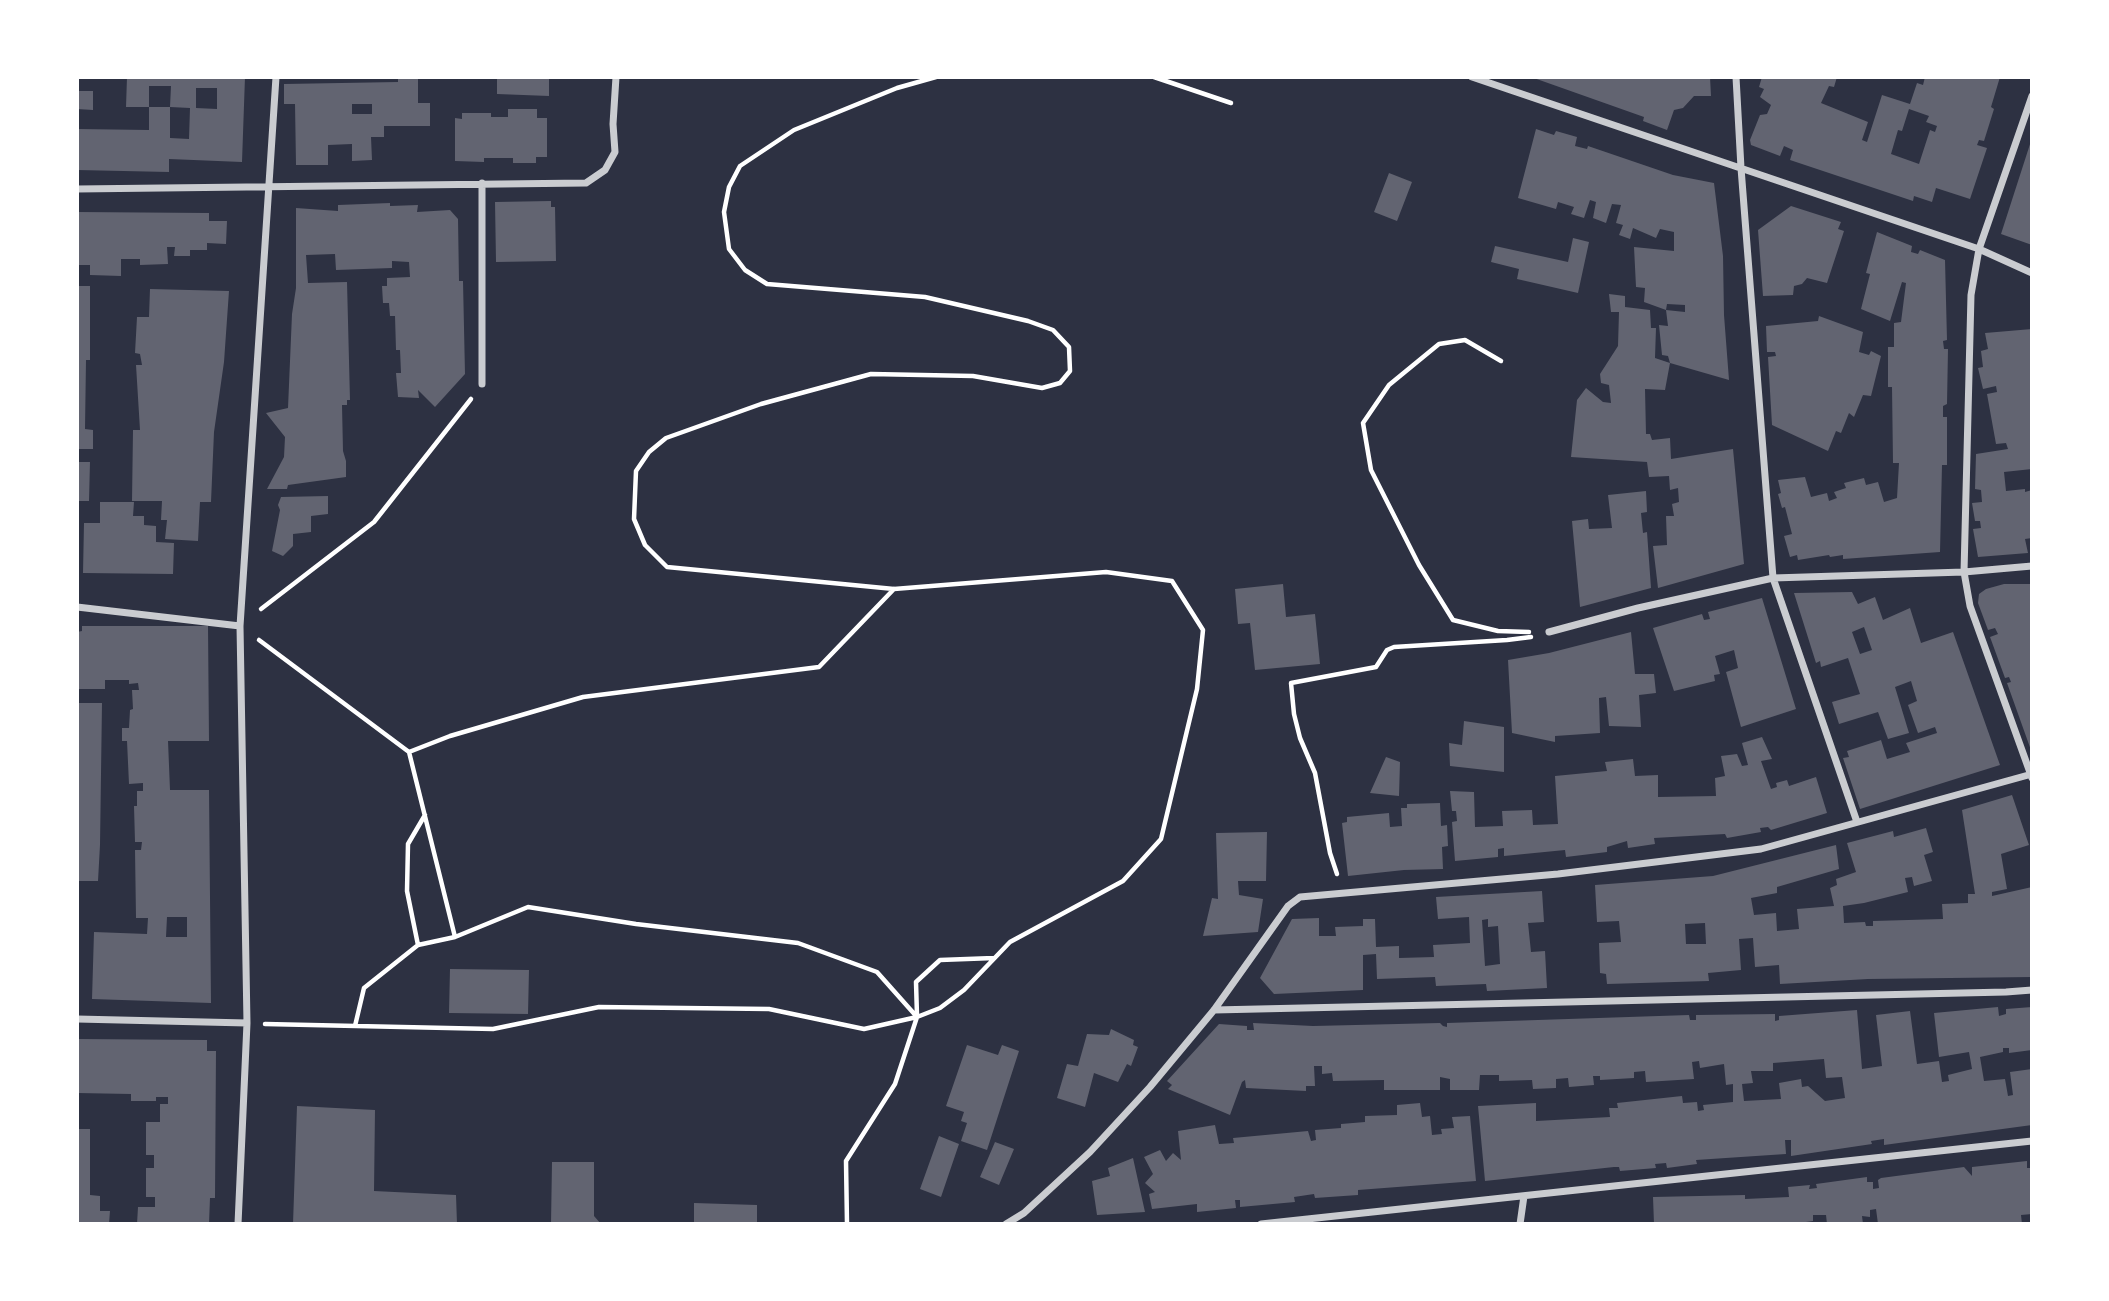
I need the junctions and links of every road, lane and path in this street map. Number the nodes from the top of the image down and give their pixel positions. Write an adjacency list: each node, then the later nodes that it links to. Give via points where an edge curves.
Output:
1 (276, 77): 11 (street)
2 (616, 77): 10 (street, via 615,152 605,170 586,183)
3 (936, 77): 20 (path, via 794,130 740,166 724,212 729,249 745,270 767,284 925,297 1028,321 1053,330 1069,347 1070,371 1060,383 1042,388 973,376 871,374 761,404 666,438 636,471 634,519 645,545 667,567)
4 (1154, 77): 8 (path)
5 (1472, 77): 9 (street)
6 (1736, 77): 9 (street)
7 (2032, 96): 13 (street)
8 (1231, 103)
9 (1741, 168): 13 (street); 19 (street)
10 (482, 183): 11 (street); 16 (street)
11 (268, 188): 12 (street); 22 (street)
12 (77, 189)
13 (1979, 249): 14 (street); 18 (street, via 1971,295)
14 (2032, 273)
15 (1501, 361): 23 (path, via 1465,340 1439,344 1389,385 1363,422 1371,470 1453,620 1498,631)
16 (482, 384): 22 (path, via 374,522)
17 (2032, 566): 18 (street)
18 (1964, 572): 19 (street); 25 (street, via 1970,606)
19 (1773, 578): 23 (street); 27 (street)
20 (894, 589): 24 (path, via 819,667 583,697); 31 (path, via 1106,572 1132,575 1172,581 1203,629 1198,689 1161,839 1123,881 1010,942)
21 (77, 607): 22 (street)
22 (240, 626): 24 (path); 36 (street)
23 (1549, 632): 28 (path, via 1507,640 1394,647 1376,667 1291,683 1294,714 1315,774)
24 (409, 752): 26 (path)
25 (2031, 775): 27 (street)
26 (425, 814): 29 (path); 30 (path, via 408,844 407,891)
27 (1857, 822): 28 (street, via 1761,849 1558,874)
28 (1343, 893): 33 (street, via 1300,897 1288,905)
29 (455, 937): 30 (path); 34 (path, via 528,907 798,943 877,972)
30 (418, 945): 37 (path, via 365,988)
31 (995, 958): 34 (path, via 964,990 940,1008); 34 (path, via 940,960 916,982)
32 (2032, 989): 33 (street)
33 (1214, 1010): 42 (street, via 1090,1152)
34 (917, 1017): 37 (path, via 864,1030 769,1009 599,1007 493,1029); 41 (path, via 895,1084 846,1161)
35 (77, 1018): 36 (street)
36 (247, 1023): 37 (path); 40 (street)
37 (355, 1027)
38 (2032, 1141): 39 (street)
39 (1524, 1196): 43 (street); 44 (street)
40 (238, 1224)
41 (847, 1224)
42 (1006, 1224)
43 (1261, 1224)
44 (1520, 1224)

